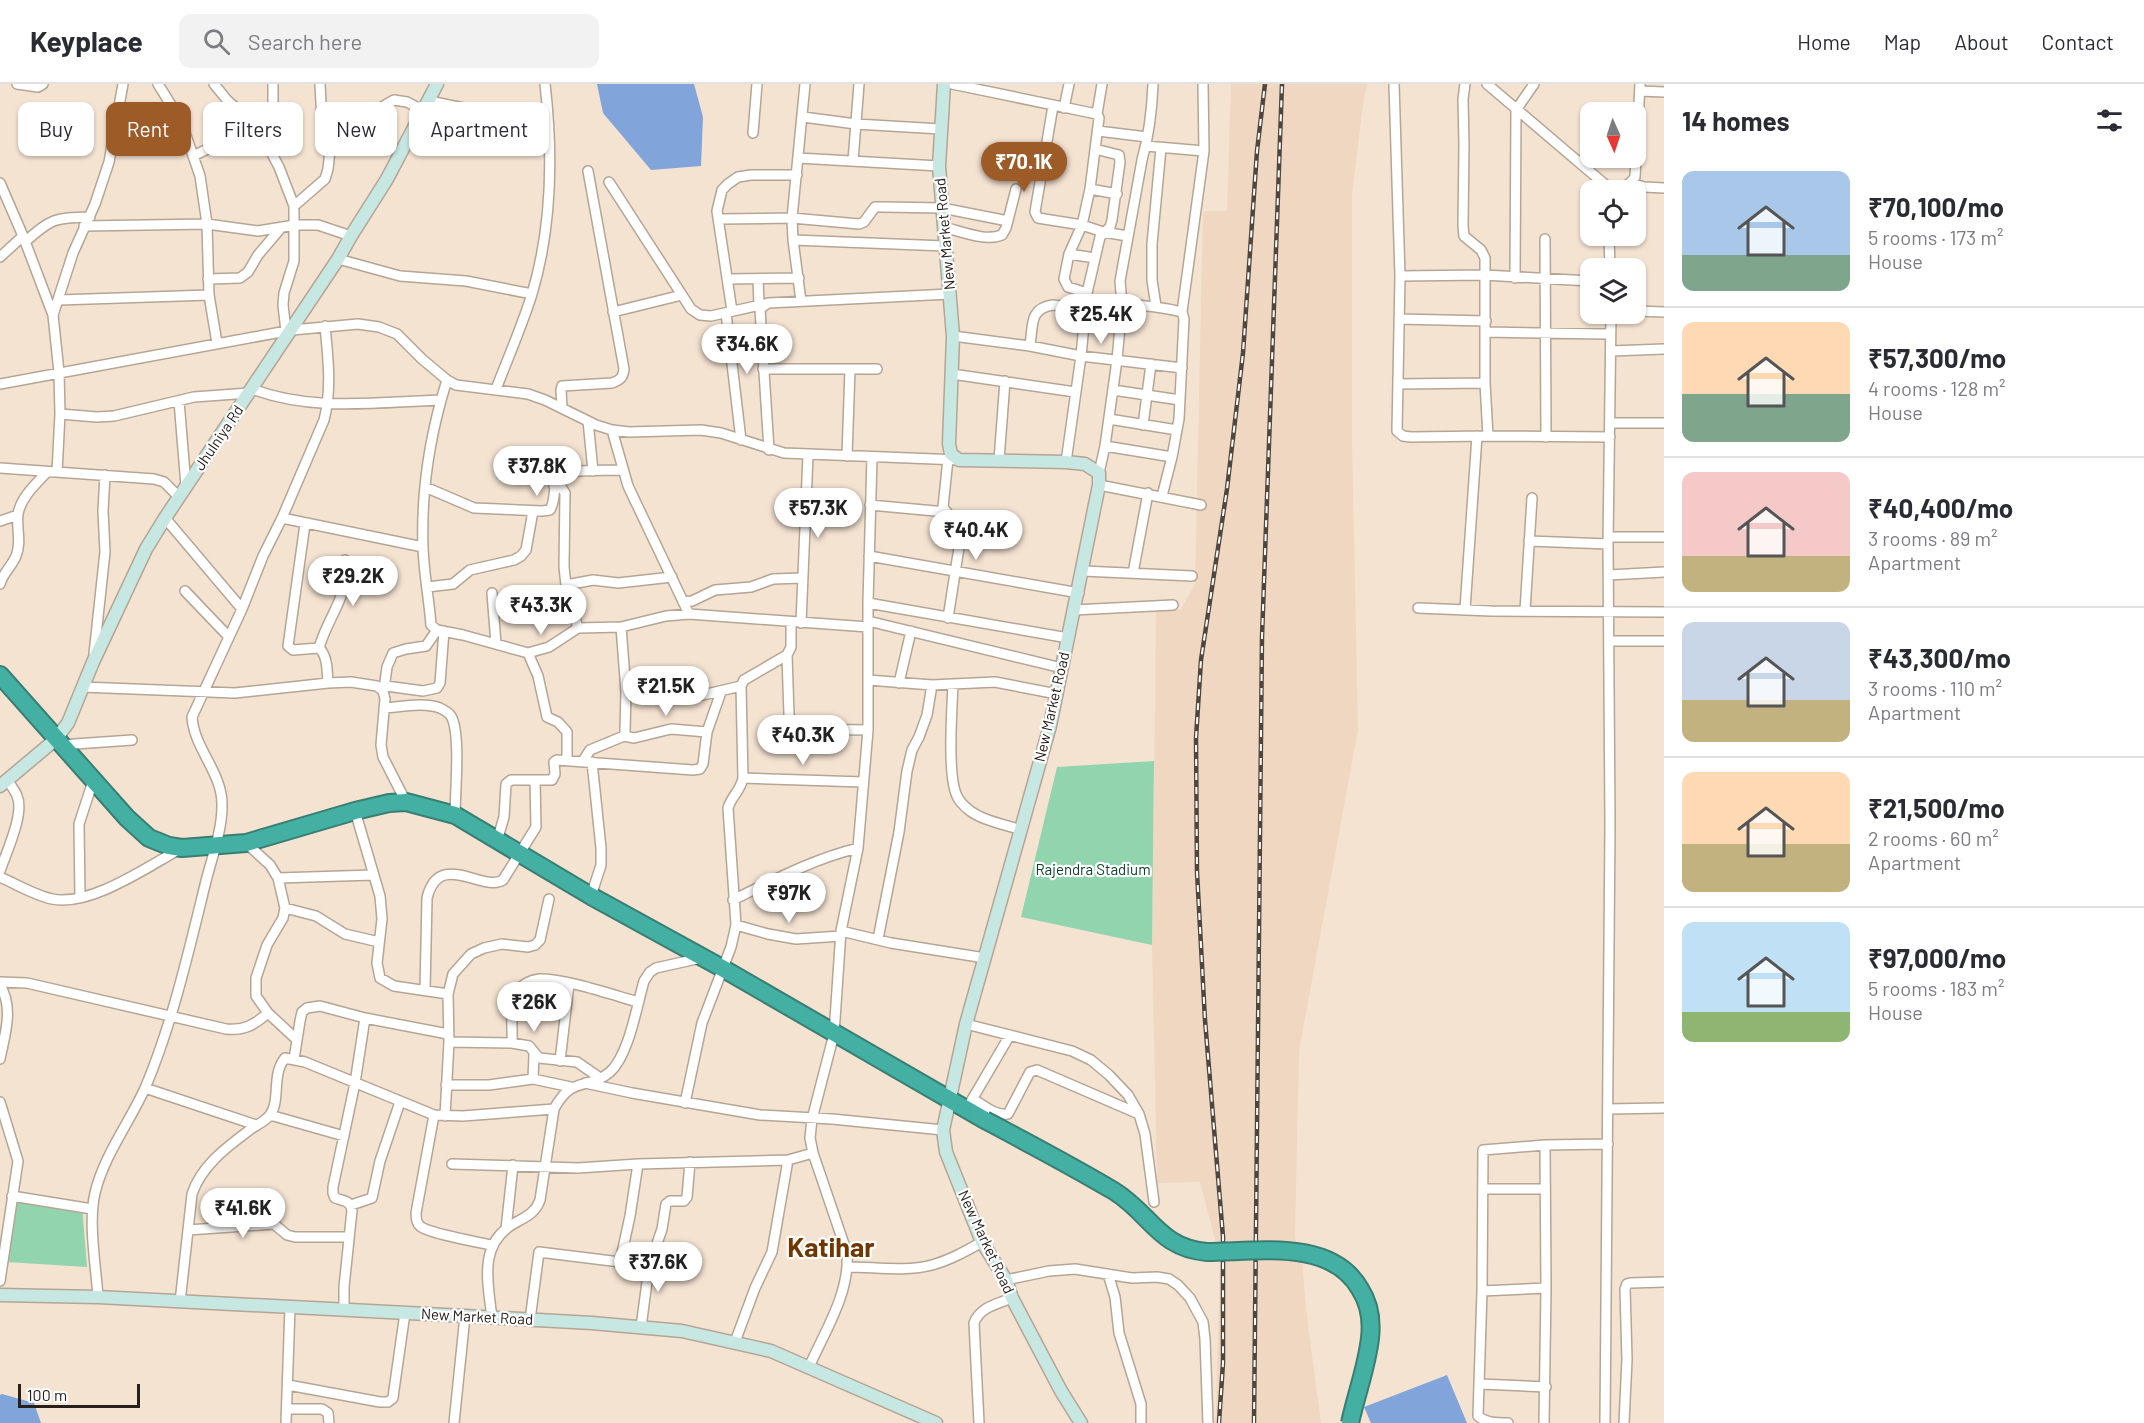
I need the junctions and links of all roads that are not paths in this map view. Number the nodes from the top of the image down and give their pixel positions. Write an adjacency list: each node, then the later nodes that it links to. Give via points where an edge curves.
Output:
1 (17, 84): 2 (street)
2 (43, 84)
3 (123, 84): 67 (street, via 109,162)
4 (159, 84): 47 (street, via 181,121)
5 (214, 84): 25 (street)
6 (273, 84): 26 (street)
7 (320, 84): 27 (street)
8 (437, 84): 30 (street, Jhulniya Rd)
9 (545, 84): 31 (street)
10 (757, 84): 40 (street)
11 (806, 84): 36 (street)
12 (859, 84): 37 (street)
13 (944, 84): 38 (street, New Market Road)
14 (952, 84): 32 (street)
15 (1069, 84): 33 (street)
16 (1102, 84): 35 (street)
17 (1153, 84): 42 (street)
18 (1203, 84): 45 (street)
19 (1394, 84): 89 (street)
20 (1465, 84): 88 (street, via 1464,236 1485,258)
21 (1534, 84): 34 (street)
22 (1489, 85): 34 (street)
23 (1640, 88): 24 (street); 57 (street)
24 (1664, 92)
25 (228, 102)
26 (273, 102)
27 (321, 102)
28 (390, 102): 29 (street)
29 (409, 102)
30 (428, 102)
31 (546, 102)
32 (1053, 106): 33 (street); 73 (street, via 1035,212 1038,218)
33 (1064, 108): 35 (street)
34 (1516, 110): 56 (street); 91 (street)
35 (1097, 114): 39 (street)
36 (803, 117): 37 (street); 51 (street)
37 (856, 124): 38 (street); 52 (street)
38 (941, 129): 53 (street, New Market Road)
39 (1098, 131): 42 (street); 44 (street)
40 (753, 133)
41 (409, 138): 78 (street, Jhulniya Rd)
42 (1147, 141): 43 (street); 79 (street)
43 (1161, 148): 45 (street); 105 (street, via 1152,244)
44 (1095, 149): 63 (street); 64 (street, via 1119,155)
45 (1204, 151): 111 (street)
46 (203, 152): 47 (street)
47 (194, 156): 71 (street)
48 (273, 156): 65 (street)
49 (329, 156): 65 (street, via 325,179)
50 (548, 156): 98 (street, via 548,211)
51 (798, 158): 52 (street); 55 (street)
52 (853, 161): 53 (street)
53 (939, 166): 66 (street, New Market Road)
54 (588, 171): 109 (street)
55 (797, 175): 68 (street); 69 (street, via 738,177 722,190)
56 (1598, 180)
57 (1633, 180)
58 (609, 182): 101 (street)
59 (0, 183): 80 (street)
60 (1646, 187): 61 (street)
61 (1664, 188)
62 (1016, 189): 70 (street)
63 (1090, 189): 64 (street); 73 (street)
64 (1117, 194): 77 (street, via 1110,227)
65 (294, 206): 72 (street)
66 (942, 208): 68 (street, via 875,207 859,224); 70 (street); 75 (street, New Market Road)
67 (90, 217): 74 (street); 80 (street, via 55,219)
68 (792, 218): 69 (street); 82 (street)
69 (719, 219): 93 (street)
70 (1008, 221): 75 (street, via 1002,235 996,238)
71 (207, 224): 74 (street); 76 (street, via 258,231); 92 (street)
72 (295, 225): 76 (street); 78 (street, via 318,225); 118 (street, via 294,261 283,305)
73 (1082, 225): 77 (street); 84 (street)
74 (84, 226): 102 (street)
75 (943, 227): 83 (street, New Market Road)
76 (280, 229): 92 (street, via 240,278)
77 (1103, 232): 79 (street); 86 (street)
78 (351, 236): 87 (street, Jhulniya Rd)
79 (1128, 236): 106 (street, via 1120,281)
80 (24, 239): 85 (street); 113 (street)
81 (1545, 239): 95 (street)
82 (793, 240): 83 (street); 90 (street)
83 (945, 246): 99 (street, New Market Road)
84 (1069, 254): 86 (street); 97 (street, via 1065,284)
85 (0, 257)
86 (1095, 258): 97 (street)
87 (338, 259): 98 (street, via 400,276 466,281); 118 (street, Jhulniya Rd)
88 (1484, 275): 89 (street); 91 (street); 115 (street)
89 (1400, 276): 114 (street)
90 (799, 278): 94 (street); 103 (street)
91 (1515, 278): 95 (street)
92 (208, 279): 100 (street)
93 (728, 279): 94 (street); 110 (street)
94 (758, 279): 104 (street)
95 (1544, 280): 96 (street); 120 (street)
96 (1580, 281)
97 (1087, 293): 107 (street)
98 (532, 294): 141 (street)
99 (950, 294): 103 (street); 122 (street, New Market Road)
100 (208, 295): 102 (street); 123 (street)
101 (682, 295): 109 (street); 110 (street, via 700,315)
102 (59, 300): 113 (street)
103 (801, 301): 104 (street)
104 (764, 304): 110 (street); 131 (street, via 760,309)
105 (1156, 306): 106 (street); 111 (street)
106 (1121, 308): 107 (street); 128 (street)
107 (1087, 309): 124 (street, via 1042,306 1036,312); 127 (street)
108 (1646, 311): 112 (street)
109 (613, 312): 150 (street, via 623,376 612,383 562,386)
110 (729, 312): 163 (street)
111 (1182, 312): 130 (street)
112 (1664, 312)
113 (53, 315): 134 (street)
114 (1399, 320): 115 (street); 140 (street)
115 (1486, 321): 119 (street)
116 (1611, 324): 126 (street)
117 (325, 326): 118 (street); 136 (street, via 358,324 397,334); 149 (street)
118 (289, 330): 123 (street); 143 (street, Jhulniya Rd)
119 (1486, 332): 120 (street); 138 (street)
120 (1545, 334): 121 (street); 161 (street)
121 (1606, 334)
122 (953, 336): 124 (street); 135 (street, New Market Road)
123 (217, 343): 134 (street)
124 (1030, 346): 127 (street)
125 (1664, 349): 126 (street)
126 (1611, 351): 154 (street)
127 (1081, 356): 128 (street); 144 (street)
128 (1117, 360): 129 (street); 142 (street)
129 (1151, 364): 130 (street); 145 (street)
130 (1182, 368): 147 (street)
131 (763, 369): 132 (street); 165 (street)
132 (850, 369): 133 (street); 167 (street)
133 (877, 369)
134 (59, 372): 139 (street); 151 (street)
135 (952, 374): 137 (street); 170 (street, New Market Road)
136 (447, 380): 141 (street, via 456,386); 146 (street)
137 (1005, 381): 144 (street); 171 (street)
138 (1485, 383): 140 (street); 160 (street)
139 (0, 384)
140 (1398, 384): 159 (street, via 1397,431 1403,436)
141 (496, 389): 150 (street, via 528,394)
142 (1113, 390): 145 (street); 152 (street)
143 (251, 391): 148 (street); 149 (street, via 289,401); 179 (street, Jhulniya Rd)
144 (1076, 392): 172 (street)
145 (1149, 395): 147 (street); 156 (street)
146 (441, 400): 149 (street); 181 (street)
147 (1180, 400): 158 (street)
148 (179, 401): 151 (street, via 114,416); 179 (street)
149 (328, 405): 192 (street)
150 (562, 408): 153 (street)
151 (60, 414): 176 (street)
152 (1109, 419): 156 (street); 164 (street)
153 (588, 421): 157 (street); 175 (street)
154 (1610, 423): 155 (street); 162 (street)
155 (1664, 423)
156 (1143, 425): 158 (street)
157 (612, 430): 163 (street, via 701,430); 174 (street)
158 (1177, 430): 168 (street)
159 (1477, 436): 160 (street); 220 (street)
160 (1488, 436): 161 (street)
161 (1546, 437): 162 (street)
162 (1610, 437): 196 (street)
163 (741, 440): 165 (street)
164 (1105, 446): 168 (street); 178 (street)
165 (769, 450): 166 (street)
166 (808, 455): 167 (street); 208 (street)
167 (847, 456): 169 (street)
168 (1173, 456): 183 (street)
169 (872, 457): 170 (street); 186 (street)
170 (953, 460): 171 (street); 189 (street, via 943,507)
171 (999, 460): 172 (street)
172 (1066, 462): 178 (street, via 1085,464)
173 (0, 468): 176 (street)
174 (622, 470): 175 (street); 207 (street)
175 (593, 471): 180 (street, via 563,474)
176 (52, 472): 177 (street); 190 (street, via 26,495)
177 (105, 475): 184 (street, via 154,479 164,482); 241 (street, via 105,552)
178 (1099, 479): 182 (street); 202 (street, New Market Road)
179 (186, 486): 184 (street, Jhulniya Rd)
180 (554, 486): 188 (street, via 550,510); 210 (street, via 561,487 565,494)
181 (425, 487): 188 (street, via 474,508); 198 (street)
182 (1148, 493): 183 (street); 204 (street)
183 (1162, 496): 187 (street)
184 (179, 497): 191 (street, Jhulniya Rd)
185 (1532, 498): 197 (street)
186 (870, 505): 189 (street); 199 (street)
187 (1202, 505)
188 (532, 511): 211 (street, via 526,550 521,556 470,570 453,584)
189 (946, 512): 201 (street, via 959,532)
190 (18, 515): 193 (street); 209 (street, via 16,556)
191 (165, 518): 219 (street); 241 (street, Jhulniya Rd, via 146,549)
192 (282, 518): 194 (street); 219 (street)
193 (0, 521)
194 (305, 524): 198 (street); 238 (street, via 288,646 292,650)
195 (1664, 537): 196 (street)
196 (1608, 540): 197 (street); 205 (street)
197 (1529, 541): 222 (street)
198 (423, 547): 211 (street)
199 (870, 556): 201 (street); 216 (street)
200 (345, 560): 238 (street, via 343,594)
201 (955, 571): 214 (street); 226 (street)
202 (1083, 571): 204 (street); 214 (street, New Market Road)
203 (1664, 572): 205 (street)
204 (1133, 573): 206 (street)
205 (1609, 575): 223 (street)
206 (1192, 576)
207 (672, 577): 210 (street); 215 (street)
208 (802, 578): 215 (street, via 715,590); 227 (street)
209 (0, 584)
210 (566, 585): 230 (street)
211 (428, 586): 231 (street, via 431,625)
212 (185, 591): 233 (street)
213 (492, 593): 237 (street)
214 (1078, 593): 221 (street, New Market Road)
215 (683, 602): 225 (street)
216 (868, 603): 226 (street); 228 (street)
217 (1173, 605): 221 (street)
218 (1418, 608): 220 (street)
219 (242, 609): 233 (street)
220 (1465, 609): 222 (street)
221 (1074, 610): 234 (street, New Market Road)
222 (1525, 611): 223 (street)
223 (1609, 612): 224 (street); 235 (street)
224 (1664, 612)
225 (689, 614): 227 (street); 229 (street)
226 (948, 618): 234 (street)
227 (796, 623): 228 (street); 240 (street)
228 (868, 624): 232 (street); 244 (street)
229 (621, 627): 230 (street); 259 (street, via 626,691)
230 (578, 628): 239 (street, via 549,647)
231 (441, 631): 237 (street); 251 (street, via 426,646 393,654); 251 (street, via 437,688)
232 (911, 631): 242 (street); 246 (street)
233 (228, 636): 252 (street)
234 (1068, 638): 242 (street, New Market Road)
235 (1609, 641): 236 (street); 327 (street)
236 (1664, 641)
237 (496, 644): 239 (street)
238 (319, 648): 245 (street, via 325,655)
239 (528, 653): 262 (street, via 547,717 567,732)
240 (787, 655): 249 (street, via 744,680); 257 (street, via 793,728)
241 (93, 662): 250 (street, Jhulniya Rd)
242 (1062, 668): 254 (street, New Market Road)
243 (0, 675): 261 (highway)
244 (868, 680): 246 (street); 257 (street)
245 (328, 683): 251 (street, via 362,683); 252 (street, via 257,692)
246 (899, 683): 248 (street)
247 (953, 684): 248 (street); 254 (street, via 994,682); 272 (street, via 952,763 956,794 971,812)
248 (932, 685): 290 (street, via 927,715 906,771 899,832)
249 (741, 686): 253 (street); 264 (street)
250 (82, 687): 252 (street); 261 (street, Jhulniya Rd)
251 (384, 689): 256 (street)
252 (203, 691): 275 (street, via 192,717 193,732 221,790 221,818)
253 (721, 692): 255 (street); 258 (street)
254 (1057, 694): 272 (street, New Market Road)
255 (671, 695)
256 (384, 708): 269 (street, via 383,757); 271 (street, via 427,705 447,711 452,717 456,732)
257 (868, 730): 268 (street)
258 (707, 732): 259 (street, via 672,729 634,738); 263 (street, via 700,769)
259 (624, 736): 263 (street, via 594,747 586,753)
260 (132, 740): 261 (street)
261 (58, 742): 266 (street, Jhulniya Rd); 267 (highway)
262 (567, 760): 263 (street); 265 (street, via 554,762 552,780)
263 (588, 762): 283 (street, via 602,848)
264 (742, 778): 268 (street); 286 (street, via 728,808)
265 (535, 781): 273 (street, via 506,783 504,817); 278 (street, via 536,827)
266 (3, 782): 279 (street, via 17,796 19,805)
267 (93, 782): 276 (highway, via 140,831 160,843); 284 (street, via 79,824)
268 (863, 782): 277 (street)
269 (406, 802): 270 (highway); 271 (highway)
270 (356, 811): 274 (highway); 280 (street)
271 (454, 815): 273 (highway)
272 (1021, 830): 293 (street, New Market Road)
273 (497, 840): 278 (highway)
274 (246, 843): 275 (highway); 282 (street)
275 (214, 847): 276 (highway); 301 (street)
276 (182, 848): 284 (street, via 102,891)
277 (858, 848): 286 (street, via 802,866); 289 (street)
278 (520, 854): 283 (highway); 297 (street, via 498,884 458,874 434,882 427,898)
279 (0, 871)
280 (373, 875): 282 (street); 291 (street, via 381,906)
281 (0, 877): 284 (street, via 51,898)
282 (278, 878): 287 (street)
283 (591, 896): 292 (highway)
284 (80, 898)
285 (549, 899): 298 (street, via 540,940 535,945 502,944 471,954 453,974)
286 (733, 900): 288 (street)
287 (285, 908): 291 (street, via 316,916 345,934); 300 (street, via 256,978 256,996)
288 (736, 926): 289 (street, via 796,939); 294 (street)
289 (841, 934): 290 (street); 304 (street)
290 (878, 939): 293 (street)
291 (379, 942): 297 (street, via 380,978 394,986)
292 (703, 958): 294 (highway); 299 (street, via 650,972)
293 (985, 958): 303 (street, New Market Road)
294 (722, 968): 304 (highway); 323 (street, via 702,1023)
295 (0, 983): 301 (street, via 27,983); 310 (street, via 8,1005)
296 (569, 984): 299 (street); 308 (street, via 531,981 517,992 513,1002); 312 (street)
297 (425, 990): 298 (street)
298 (448, 994): 306 (street)
299 (638, 1002): 313 (street, via 619,1059)
300 (268, 1013): 301 (street, via 246,1028 234,1030); 307 (street)
301 (171, 1017): 319 (street)
302 (365, 1018): 306 (street); 307 (street, via 320,1006 307,1008); 315 (street)
303 (966, 1024): 305 (street); 320 (street, New Market Road)
304 (834, 1034): 320 (highway); 332 (street)
305 (1010, 1035): 324 (street); 328 (street, via 1091,1060 1128,1095)
306 (448, 1038): 308 (street); 317 (street)
307 (297, 1040): 311 (street)
308 (512, 1043): 309 (street, via 529,1046)
309 (534, 1054): 312 (street, via 546,1060); 314 (street)
310 (0, 1059)
311 (294, 1059): 315 (street); 329 (street, via 285,1058 279,1065)
312 (560, 1060): 313 (street, via 578,1062)
313 (600, 1078): 316 (street)
314 (533, 1079): 317 (street); 318 (street)
315 (355, 1083): 322 (street); 335 (street)
316 (585, 1083): 318 (street); 323 (street)
317 (446, 1085): 331 (street)
318 (571, 1087): 326 (street)
319 (145, 1088): 333 (street); 350 (street, via 103,1172)
320 (950, 1100): 324 (highway); 334 (street, New Market Road)
321 (0, 1102): 347 (street, via 18,1161)
322 (400, 1102): 330 (street); 349 (street, via 372,1198)
323 (685, 1103): 332 (street)
324 (970, 1103): 328 (street, via 1008,1114 1030,1072 1037,1070); 390 (highway, bridge, via 986,1120 1114,1191 1178,1245 1193,1251 1299,1252 1341,1267 1363,1293 1371,1323)
325 (1664, 1108): 327 (street)
326 (554, 1109): 331 (street); 344 (street)
327 (1608, 1110): 336 (street)
328 (1139, 1114): 348 (street)
329 (270, 1115): 333 (street); 335 (street)
330 (434, 1115): 331 (street); 356 (street, via 416,1220 420,1227 430,1231)
331 (445, 1116)
332 (812, 1119): 334 (street); 338 (street)
333 (256, 1125): 352 (street, via 196,1181)
334 (943, 1130): 355 (street, New Market Road, via 946,1152)
335 (344, 1136): 349 (street, via 333,1193 335,1198)
336 (1608, 1144): 337 (street); 393 (street)
337 (1545, 1145): 345 (street, via 1483,1150); 346 (street)
338 (813, 1153): 339 (street); 357 (street, via 844,1242)
339 (788, 1160): 340 (street); 375 (street, via 772,1252)
340 (690, 1162): 342 (street); 374 (street, via 687,1197 666,1204 649,1266)
341 (453, 1164): 343 (street)
342 (638, 1164): 344 (street); 373 (street, via 620,1262 539,1252)
343 (513, 1165): 344 (street); 351 (street)
344 (545, 1167): 351 (street, via 536,1209)
345 (1484, 1189): 346 (street); 363 (street)
346 (1544, 1189): 362 (street)
347 (12, 1196): 350 (street); 353 (street)
348 (1154, 1202)
349 (351, 1205): 354 (street)
350 (92, 1209): 365 (street)
351 (506, 1228): 356 (street)
352 (188, 1230): 354 (street, via 274,1224 295,1237); 367 (street)
353 (3, 1237): 360 (street)
354 (349, 1237): 369 (street)
355 (982, 1242): 357 (street, via 948,1259 916,1268); 359 (street, New Market Road)
356 (491, 1245): 372 (street, via 488,1284)
357 (848, 1267): 376 (street, via 840,1298)
358 (1108, 1274): 359 (street, via 1062,1269); 388 (street, via 1119,1333 1141,1404); 389 (street, via 1169,1279 1190,1298 1203,1322)
359 (1006, 1280): 366 (street, New Market Road)
360 (0, 1281)
361 (1664, 1282): 394 (street, via 1630,1283 1625,1288)
362 (1546, 1288): 363 (street); 379 (street)
363 (1482, 1292): 377 (street)
364 (0, 1295): 365 (street, New Market Road)
365 (98, 1297): 367 (street, New Market Road)
366 (1012, 1298): 386 (street, via 984,1309 974,1323); 387 (street, New Market Road)
367 (180, 1302): 368 (street, New Market Road)
368 (290, 1307): 369 (street, New Market Road); 378 (street)
369 (344, 1310): 370 (street, New Market Road)
370 (405, 1313): 371 (street, New Market Road); 378 (street, via 393,1398 388,1402)
371 (465, 1316): 372 (street, New Market Road); 384 (street)
372 (492, 1318): 373 (street, New Market Road)
373 (530, 1320): 374 (street, New Market Road)
374 (641, 1328): 375 (street, New Market Road, via 682,1331)
375 (735, 1342): 376 (street, New Market Road)
376 (809, 1367): 381 (street, New Market Road)
377 (1480, 1384): 379 (street); 391 (street, via 1478,1416 1489,1423)
378 (288, 1385): 380 (street)
379 (1546, 1387): 392 (street)
380 (287, 1409): 382 (street); 383 (street, via 322,1409 328,1413)
381 (918, 1420): 385 (street, New Market Road)
382 (286, 1423)
383 (329, 1423)
384 (454, 1423)
385 (936, 1423)
386 (979, 1423)
387 (1081, 1423)
388 (1141, 1423)
389 (1208, 1423)
390 (1350, 1423)
391 (1508, 1423)
392 (1544, 1423)
393 (1605, 1423)
394 (1624, 1423)

